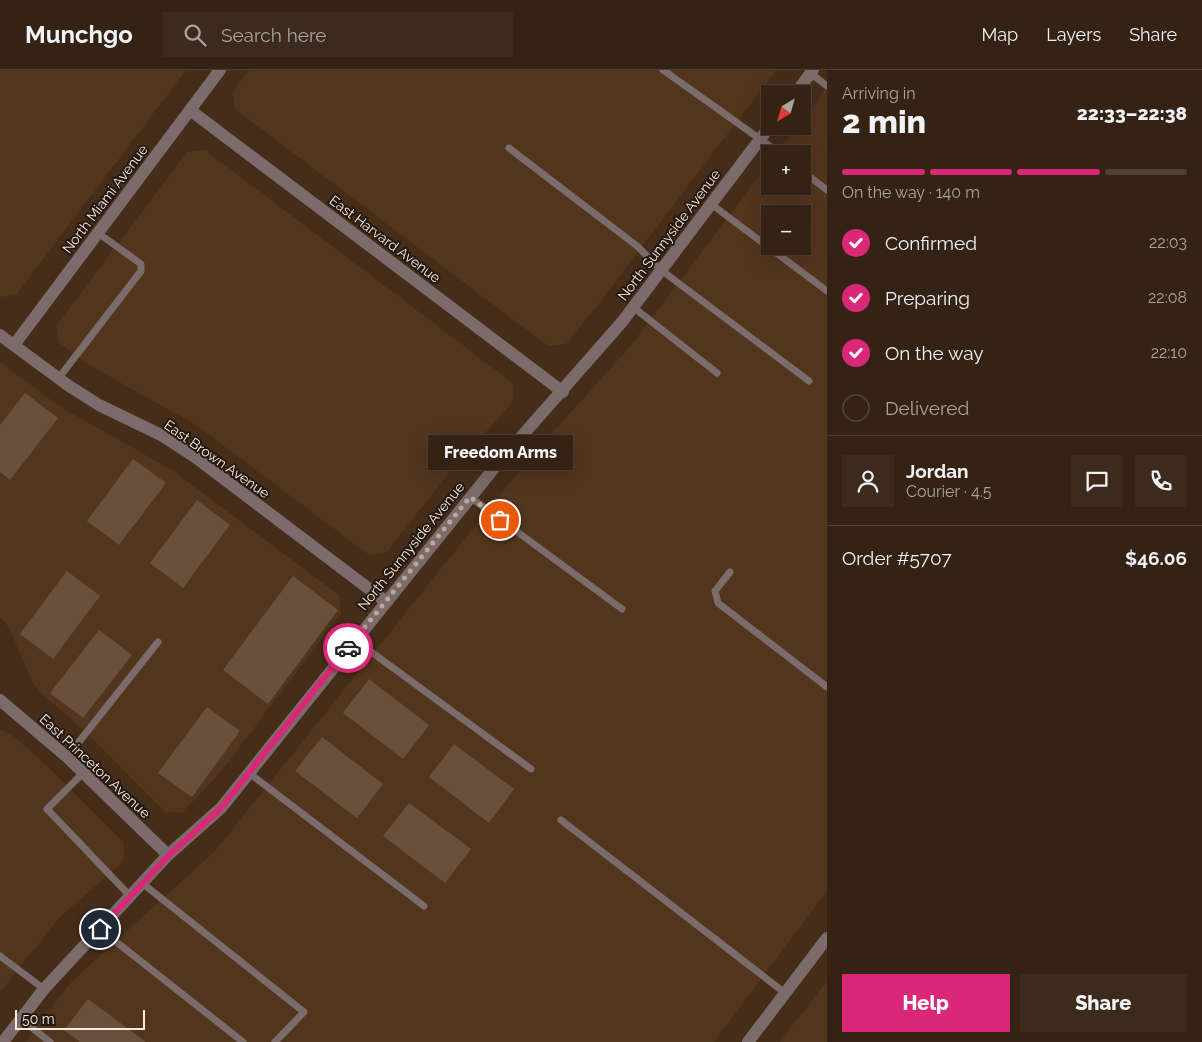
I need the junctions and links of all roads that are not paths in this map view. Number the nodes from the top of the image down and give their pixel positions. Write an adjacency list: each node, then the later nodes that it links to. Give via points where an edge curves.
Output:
1 (220, 70): 6 (street, North Miami Avenue)
2 (664, 70): 8 (lane)
3 (812, 72): 4 (street); 5 (lane)
4 (802, 85)
5 (827, 86)
6 (190, 110): 14 (street, North Miami Avenue); 23 (street, East Harvard Avenue)
7 (764, 135): 8 (street, North Sunnyside Avenue)
8 (761, 139): 9 (lane); 13 (street, North Sunnyside Avenue)
9 (769, 145)
10 (509, 148): 15 (lane, via 637,246)
11 (811, 178): 12 (lane)
12 (827, 190)
13 (712, 204): 15 (street, North Sunnyside Avenue); 16 (lane)
14 (98, 233): 19 (street, North Miami Avenue); 21 (lane, via 142,264 141,272)
15 (661, 270): 17 (street, North Sunnyside Avenue); 22 (lane)
16 (827, 291)
17 (633, 307): 20 (lane); 23 (street, North Sunnyside Avenue)
18 (0, 335): 19 (street, East Brown Avenue)
19 (14, 345): 21 (street, East Brown Avenue)
20 (717, 373)
21 (58, 379): 26 (street, East Brown Avenue, via 99,405 161,435 194,457)
22 (809, 381)
23 (563, 392): 24 (street, North Sunnyside Avenue)
24 (470, 497): 26 (street, North Sunnyside Avenue); 27 (lane)
25 (730, 572): 30 (lane, via 715,591 718,603)
26 (385, 601): 28 (street, North Sunnyside Avenue)
27 (622, 609)
28 (355, 640): 33 (lane); 35 (street, North Sunnyside Avenue)
29 (158, 642): 32 (lane)
30 (827, 688)
31 (0, 700): 32 (street, East Princeton Avenue)
32 (67, 757): 34 (street, East Princeton Avenue)
33 (531, 769)
34 (83, 773): 37 (street, East Princeton Avenue); 39 (lane, via 47,809)
35 (249, 773): 37 (street, North Sunnyside Avenue, via 221,808); 40 (lane)
36 (561, 820): 45 (lane)
37 (168, 856): 38 (street, North Sunnyside Avenue)
38 (142, 884): 39 (street, North Sunnyside Avenue); 50 (lane, via 304,1012)
39 (130, 896): 41 (street, North Sunnyside Avenue)
40 (424, 906)
41 (100, 929): 44 (street, North Sunnyside Avenue); 49 (lane)
42 (827, 938): 45 (street)
43 (0, 956): 44 (lane)
44 (44, 989): 46 (street, North Sunnyside Avenue)
45 (785, 993): 51 (street)
46 (21, 1019): 47 (street, North Sunnyside Avenue); 48 (lane)
47 (3, 1037)
48 (50, 1042)
49 (243, 1042)
50 (275, 1042)
51 (748, 1042)

